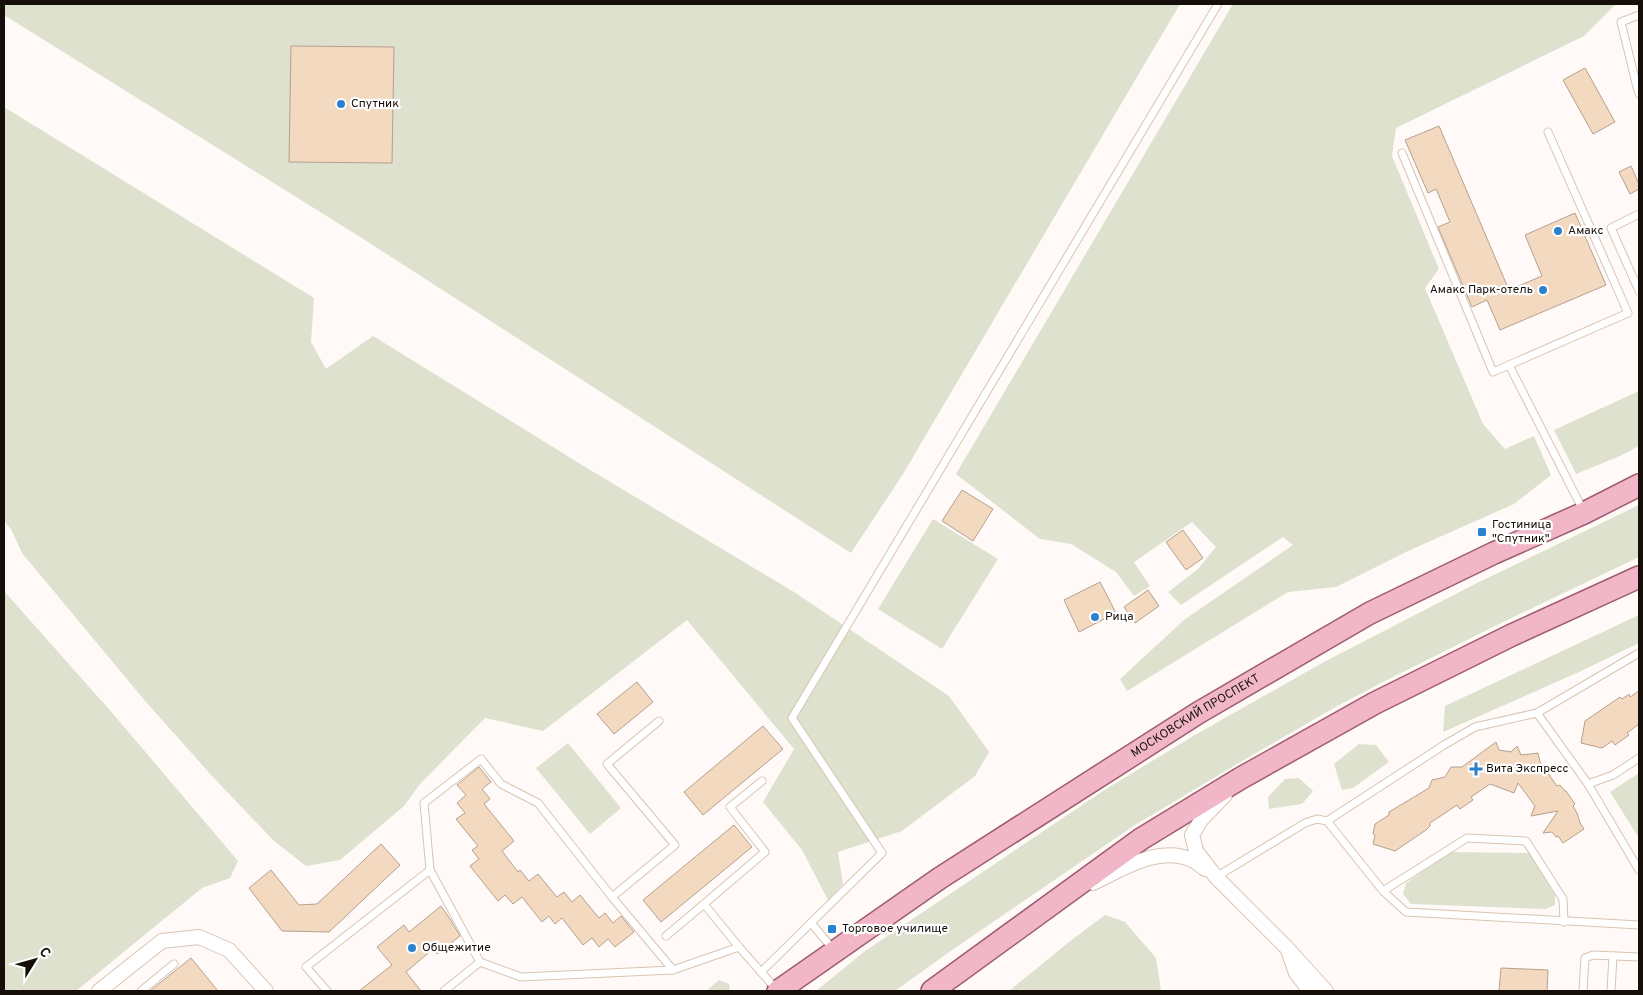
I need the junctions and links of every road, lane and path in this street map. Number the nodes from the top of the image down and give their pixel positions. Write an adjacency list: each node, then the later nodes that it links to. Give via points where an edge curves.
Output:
1 (1218, 4): 29 (lane, via 792,718 882,853)
2 (1639, 15): 3 (lane, via 1621,22)
3 (1638, 82): 4 (lane)
4 (1639, 94)
5 (1548, 132): 9 (lane, via 1628,313)
6 (1402, 153): 9 (lane, via 1493,372)
7 (1639, 214): 8 (lane, via 1611,228)
8 (1639, 291)
9 (1509, 365): 11 (lane)
10 (1639, 485): 11 (main road, МОСКОВСКИЙ ПРОСПЕКТ)
11 (1584, 513): 34 (main road, МОСКОВСКИЙ ПРОСПЕКТ, via 1370,613 1198,713 940,878)
12 (1639, 577): 17 (main road, via 1377,702)
13 (1639, 653): 14 (lane)
14 (1537, 713): 19 (lane); 20 (lane, via 1475,727)
15 (658, 721): 25 (lane, via 607,764 675,845)
16 (1639, 758): 19 (lane, via 1613,775)
17 (1240, 778): 23 (street, via 1201,820 1192,835 1196,851); 26 (main road, via 1141,839)
18 (762, 781): 27 (lane, via 730,807 765,852)
19 (1588, 784): 22 (lane)
20 (1327, 821): 23 (lane, via 1317,819 1306,823); 24 (lane)
21 (430, 870): 25 (lane, via 424,803 481,759 502,784 538,803); 37 (lane); 44 (lane, via 306,967)
22 (1639, 870)
23 (1216, 877): 26 (street, via 1192,860 1178,856 1147,857); 33 (street)
24 (1383, 891): 28 (lane, via 1406,912); 28 (lane, via 1467,838 1526,841 1563,899)
25 (612, 897): 39 (lane)
26 (1058, 899): 47 (main road)
27 (704, 904): 31 (lane); 32 (lane)
28 (1564, 922): 30 (lane)
29 (812, 924): 34 (lane); 40 (lane)
30 (1639, 925)
31 (666, 936)
32 (740, 948): 39 (lane); 40 (lane)
33 (1287, 948): 48 (street, via 1296,974); 49 (street)
34 (835, 951): 46 (main road, МОСКОВСКИЙ ПРОСПЕКТ)
35 (1613, 956): 36 (lane); 50 (lane, via 1585,958); 51 (lane)
36 (1639, 957)
37 (480, 962): 39 (lane, via 521,977); 45 (lane)
38 (174, 964): 42 (lane)
39 (673, 970)
40 (761, 972): 46 (lane)
41 (99, 991): 43 (street, via 162,941 199,936 228,950)
42 (141, 991)
43 (266, 991)
44 (326, 991)
45 (444, 991)
46 (778, 991)
47 (932, 991)
48 (1310, 991)
49 (1326, 991)
50 (1583, 991)
51 (1611, 991)

